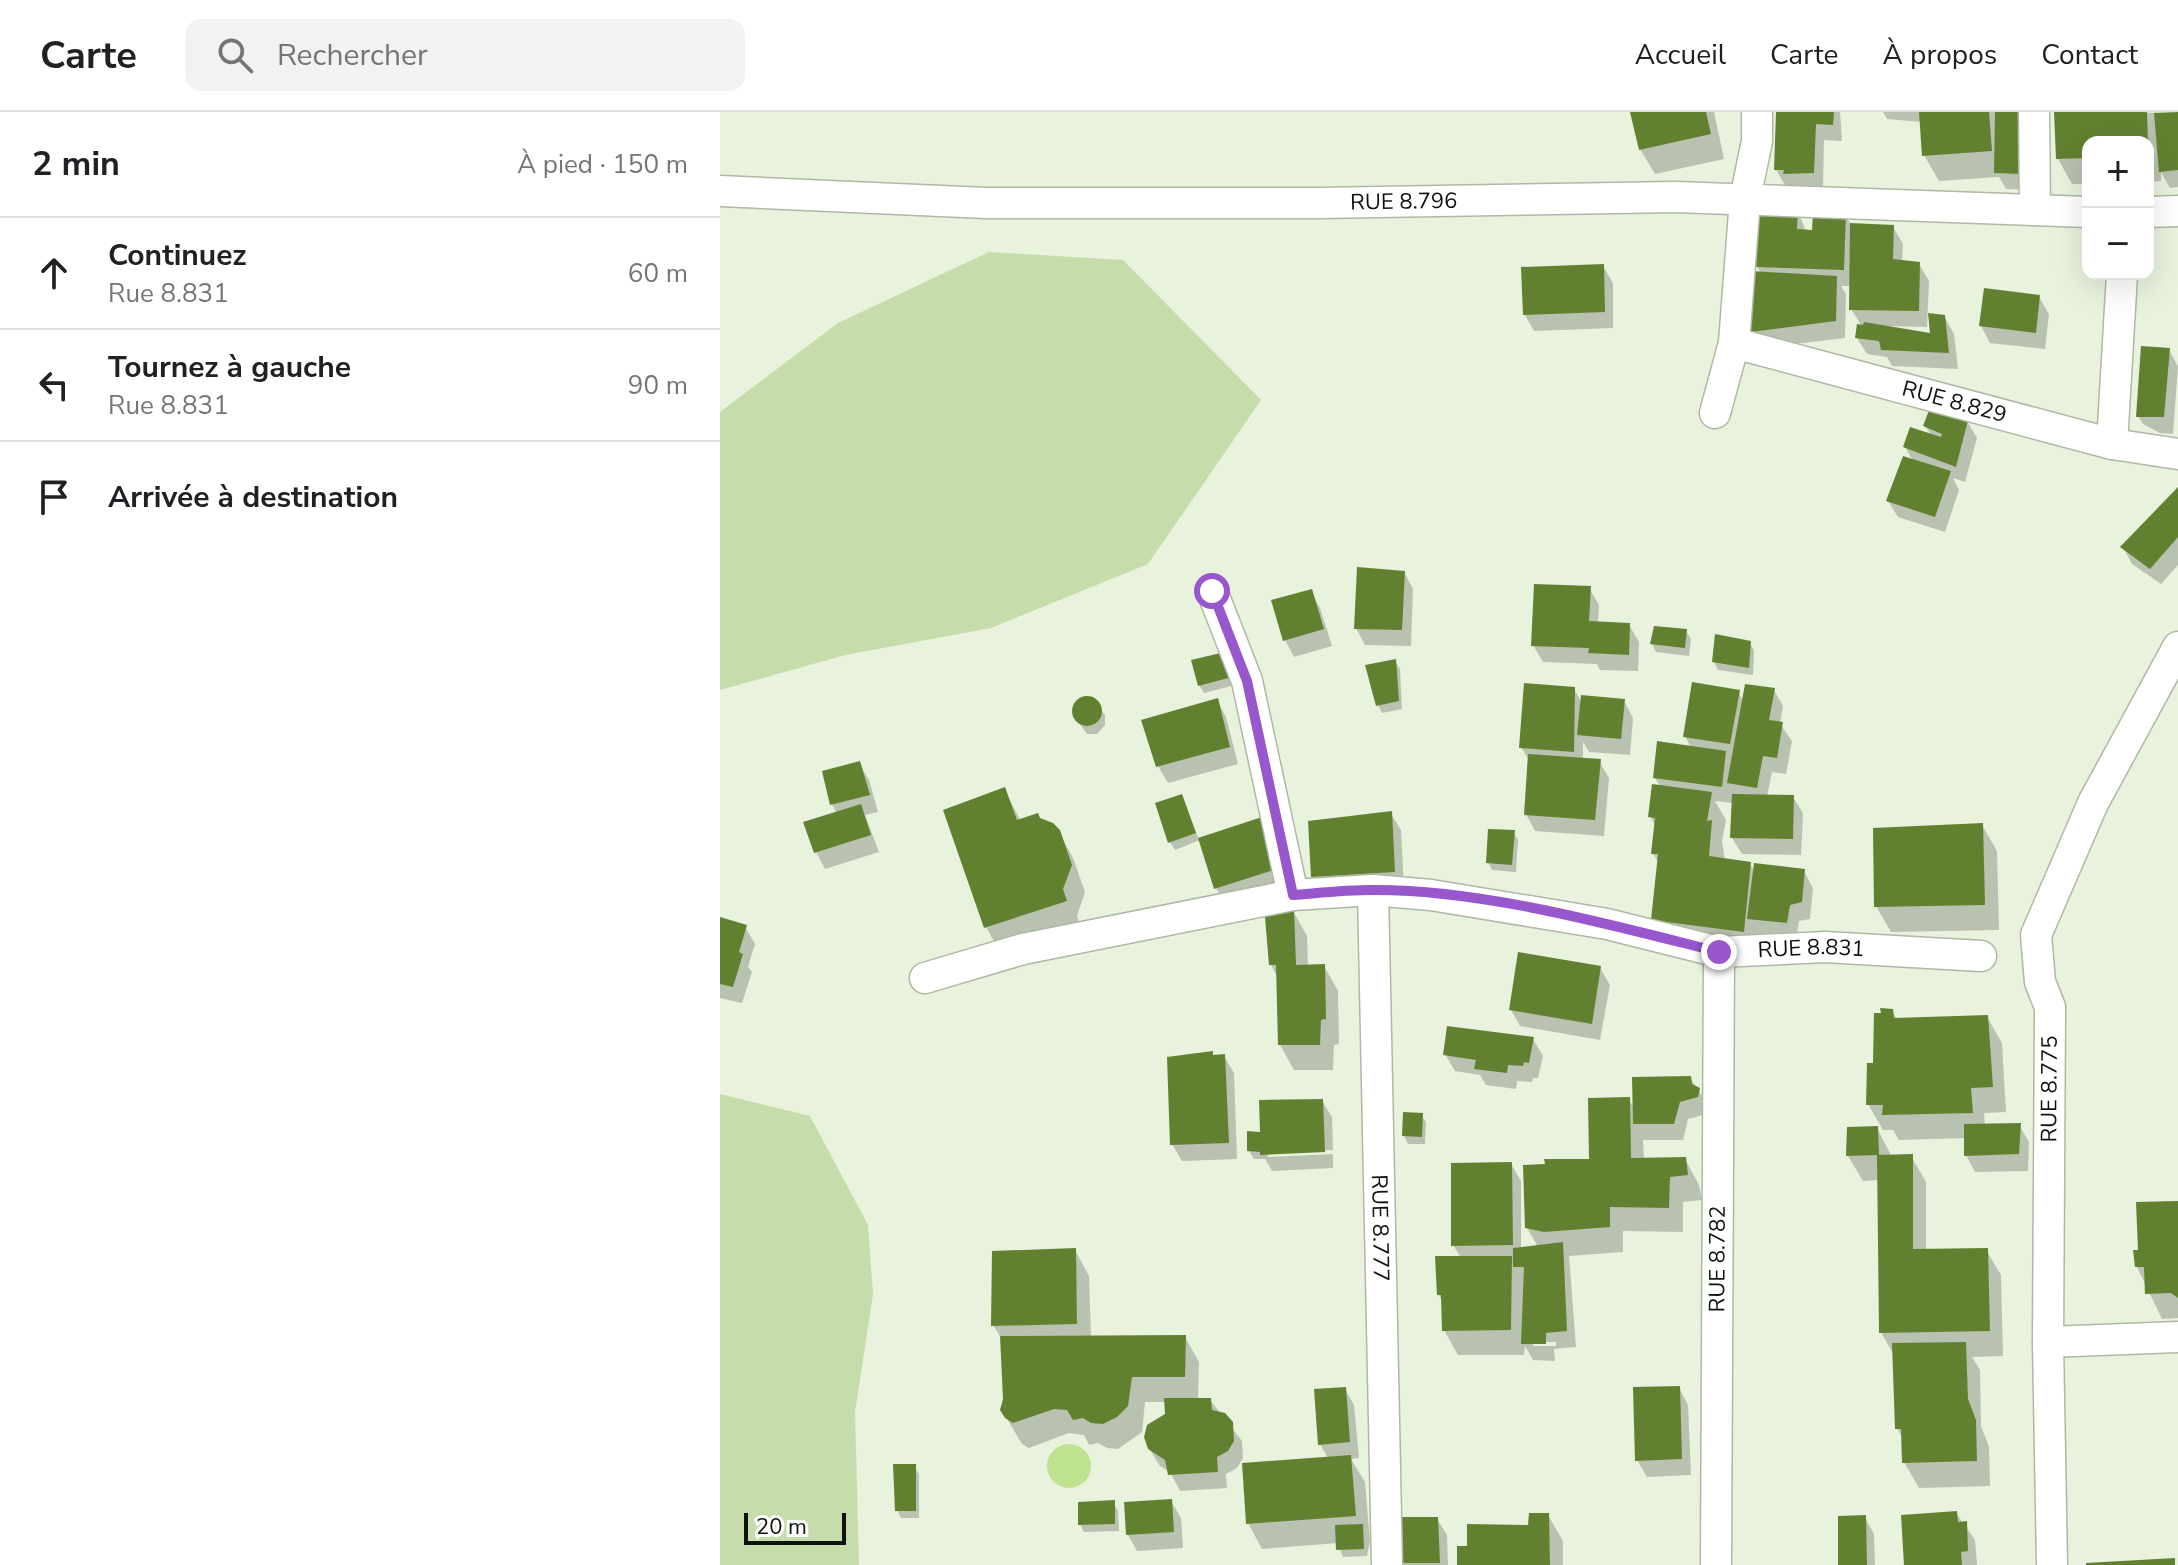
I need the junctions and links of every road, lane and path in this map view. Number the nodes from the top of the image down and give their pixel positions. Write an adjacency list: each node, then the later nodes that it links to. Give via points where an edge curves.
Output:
1 (1757, 112): 4 (street)
2 (2034, 112): 5 (street)
3 (720, 191): 4 (street, RUE 8.796, via 986,203)
4 (1745, 199): 5 (street, RUE 8.796); 10 (street)
5 (2035, 210): 7 (street, RUE 8.796)
6 (2178, 211): 8 (street)
7 (2082, 212)
8 (2154, 212)
9 (2122, 280): 12 (street)
10 (1734, 343): 11 (street); 12 (street, RUE 8.829)
11 (1715, 413)
12 (2112, 444): 13 (street, RUE 8.829)
13 (2178, 454)
14 (1212, 591): 17 (street, via 1247,681)
15 (2178, 647): 22 (street, RUE 8.775, via 2093,803 2036,935 2040,982 2050,1007)
16 (1373, 890): 17 (street, RUE 8.831); 18 (street, RUE 8.831, via 1509,905); 23 (street, RUE 8.777)
17 (1293, 895): 20 (street, RUE 8.831, via 1023,949)
18 (1719, 952): 19 (street, RUE 8.831, via 1825,947); 24 (street, RUE 8.782)
19 (1981, 956)
20 (925, 978)
21 (2178, 1337): 22 (street)
22 (2048, 1342): 25 (street, RUE 8.775)
23 (1387, 1565)
24 (1716, 1565)
25 (2052, 1565)

